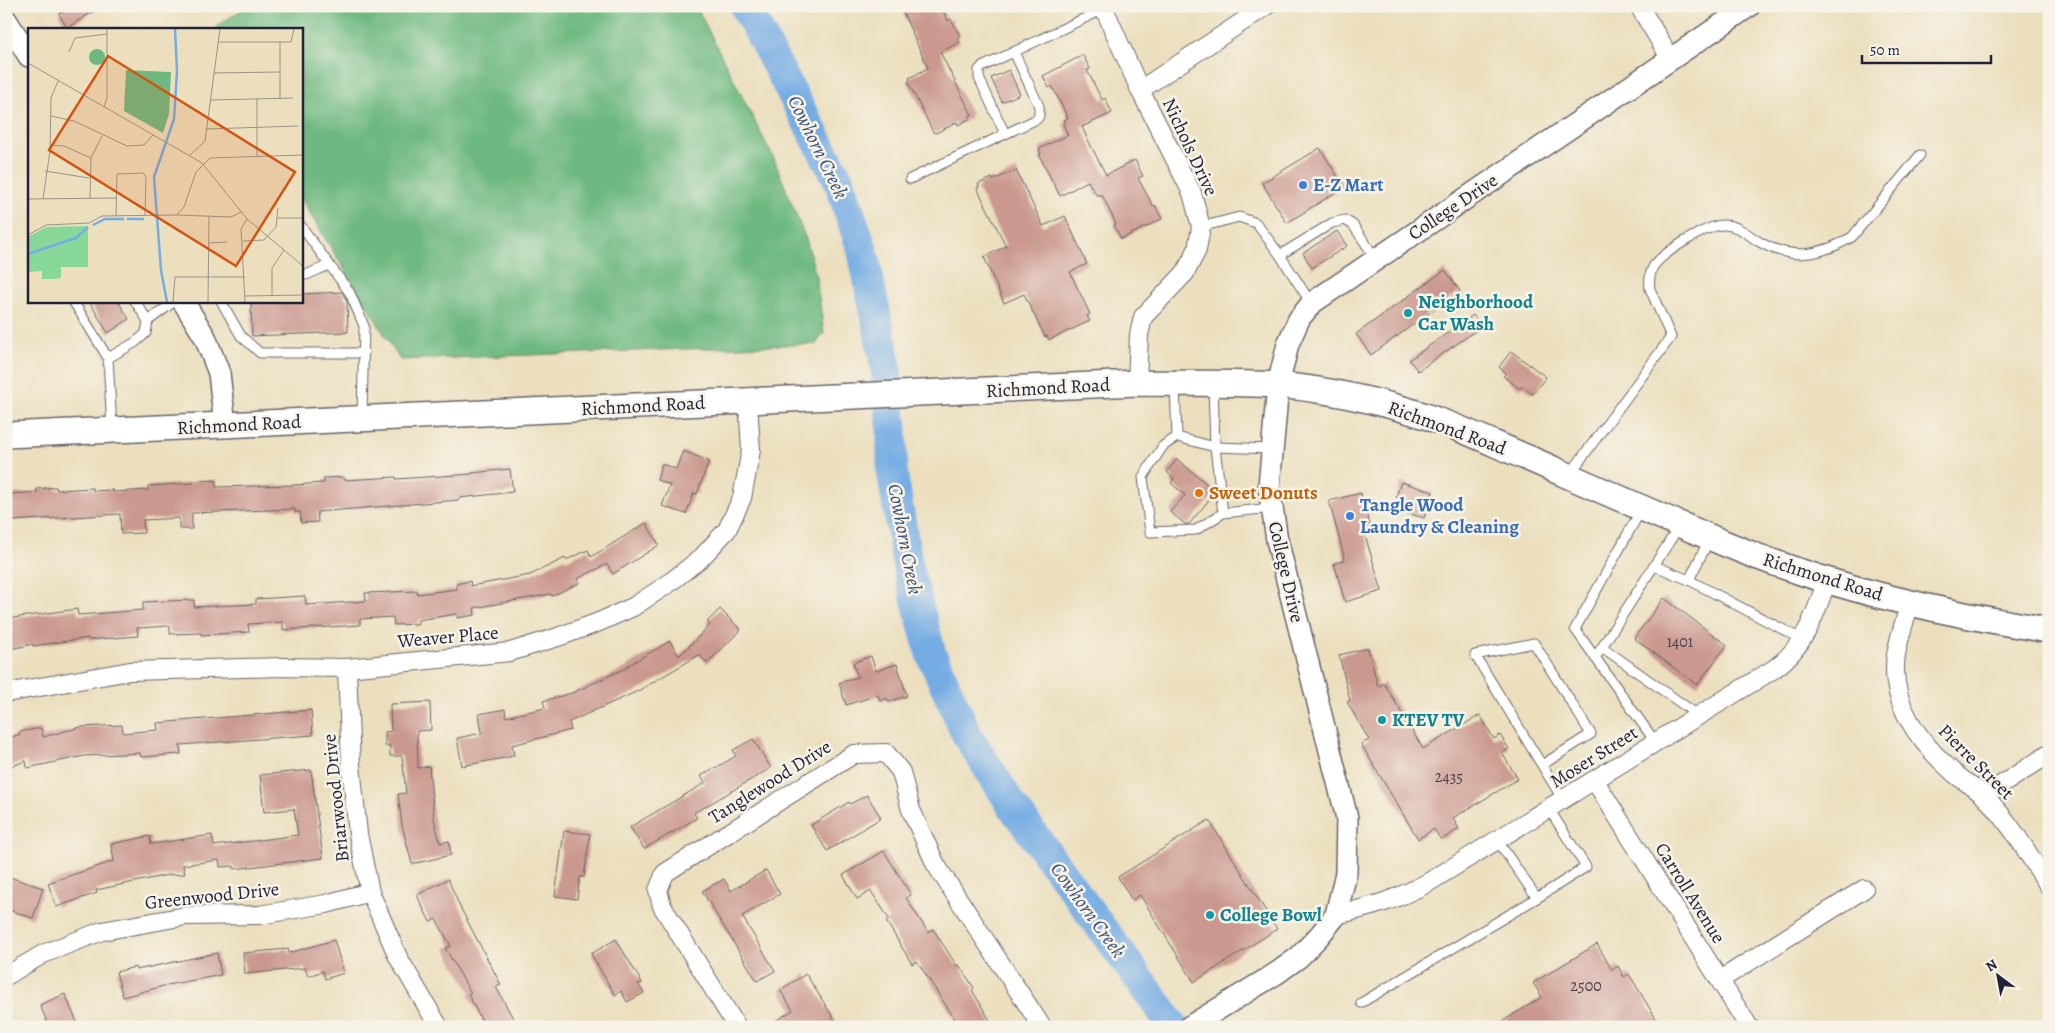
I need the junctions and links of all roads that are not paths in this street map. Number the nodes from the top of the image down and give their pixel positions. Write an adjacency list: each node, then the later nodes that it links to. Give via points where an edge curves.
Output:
1 (1266, 6): 9 (street)
2 (1639, 6): 8 (street)
3 (1749, 6): 8 (street, College Drive)
4 (1103, 8): 6 (lane); 9 (street, Nichols Drive)
5 (6, 20): 7 (street)
6 (1014, 52): 10 (lane, via 1040,111 1037,119); 10 (lane, via 982,67 978,74)
7 (28, 54)
8 (1671, 59): 16 (street, College Drive)
9 (1140, 90): 14 (street, Nichols Drive, via 1192,193)
10 (1005, 134): 12 (lane)
11 (1920, 155): 40 (lane, via 1852,237 1832,248 1813,254 1784,252 1763,244 1735,226 1720,224 1704,229 1659,260 1650,274 1650,289 1671,337)
12 (910, 179)
13 (302, 227): 17 (lane)
14 (1201, 227): 15 (lane, via 1239,217 1247,219 1256,223); 28 (street, Nichols Drive, via 1197,250 1185,273 1143,318)
15 (1280, 255): 16 (lane, via 1332,223 1345,220 1353,225); 24 (lane)
16 (1376, 259): 24 (street, College Drive)
17 (329, 265): 18 (lane); 26 (lane, via 350,293 364,326)
18 (302, 276)
19 (74, 302): 27 (lane)
20 (136, 302): 25 (lane)
21 (174, 302): 25 (lane)
22 (184, 302): 34 (street, via 205,337 219,373)
23 (222, 302): 26 (lane, via 241,336 260,353)
24 (1312, 303): 31 (street, College Drive, via 1299,319 1288,344)
25 (148, 321): 27 (lane, via 146,333)
26 (364, 353): 33 (lane)
27 (108, 358): 35 (lane)
28 (1137, 383): 29 (main road, Richmond Road); 32 (main road, Richmond Road)
29 (1175, 384): 30 (main road, Richmond Road); 37 (lane)
30 (1213, 384): 31 (main road, Richmond Road); 38 (lane)
31 (1278, 385): 39 (street, College Drive); 40 (main road, Richmond Road, via 1346,395 1404,410 1470,433)
32 (748, 401): 33 (main road, Richmond Road); 54 (street, Weaver Place, via 751,450 742,498 727,530 701,558 668,584 633,607 599,622 510,652)
33 (362, 419): 34 (main road, Richmond Road)
34 (225, 426): 35 (main road, Richmond Road)
35 (112, 430): 36 (main road, Richmond Road)
36 (6, 435)
37 (1177, 437): 38 (lane); 43 (lane, via 1163,446 1143,476 1150,532 1196,530)
38 (1215, 447): 39 (lane); 43 (lane)
39 (1273, 449): 41 (street, College Drive, via 1269,487)
40 (1568, 476): 42 (main road, Richmond Road)
41 (1272, 508): 43 (lane); 68 (street, College Drive, via 1277,540 1347,818 1346,873)
42 (1642, 508): 44 (main road, Richmond Road); 53 (lane, via 1575,629)
43 (1223, 513)
44 (1681, 524): 45 (main road, Richmond Road); 46 (lane)
45 (1710, 537): 47 (lane); 48 (main road, Richmond Road)
46 (1655, 566): 47 (lane); 52 (lane)
47 (1689, 580): 51 (lane)
48 (1826, 580): 49 (main road, Richmond Road); 51 (street, Moser Street)
49 (1910, 603): 50 (main road, Richmond Road); 61 (street, Pierre Street, via 1895,663 1903,711 1937,757)
50 (2049, 630)
51 (1803, 640): 56 (street, Moser Street, via 1785,662)
52 (1602, 647): 53 (lane); 56 (lane)
53 (1595, 658): 57 (lane)
54 (347, 668): 55 (street, Weaver Place, via 130,671); 66 (street, Briarwood Drive, via 358,834)
55 (6, 693)
56 (1699, 716): 57 (street, Moser Street)
57 (1656, 743): 60 (street, Moser Street)
58 (2049, 754): 61 (street)
59 (1542, 765): 59 (lane, via 1511,714 1475,655 1534,642 1591,734); 62 (lane)
60 (1595, 781): 62 (street, Moser Street); 70 (street, Carroll Avenue)
61 (1984, 796): 64 (street, Pierre Street, via 2014,833)
62 (1556, 805): 63 (street, Moser Street); 67 (lane, via 1586,867)
63 (1497, 840): 67 (lane); 68 (street, Moser Street, via 1404,896)
64 (2049, 886)
65 (1864, 889): 70 (street)
66 (370, 892): 69 (street, Greenwood Drive, via 326,904 259,915 186,916 102,931 43,954); 72 (street, Briarwood Drive, via 398,957)
67 (1537, 898): 71 (lane)
68 (1336, 915): 75 (street, College Drive, via 1299,957)
69 (6, 976)
70 (1720, 980): 76 (street, Carroll Avenue)
71 (1361, 1003)
72 (439, 1027)
73 (737, 1027): 74 (street, Tanglewood Drive, via 662,906 658,890 665,873 854,754 886,754 902,772 911,810 936,865)
74 (1042, 1027)
75 (1189, 1027)
76 (1749, 1027)

